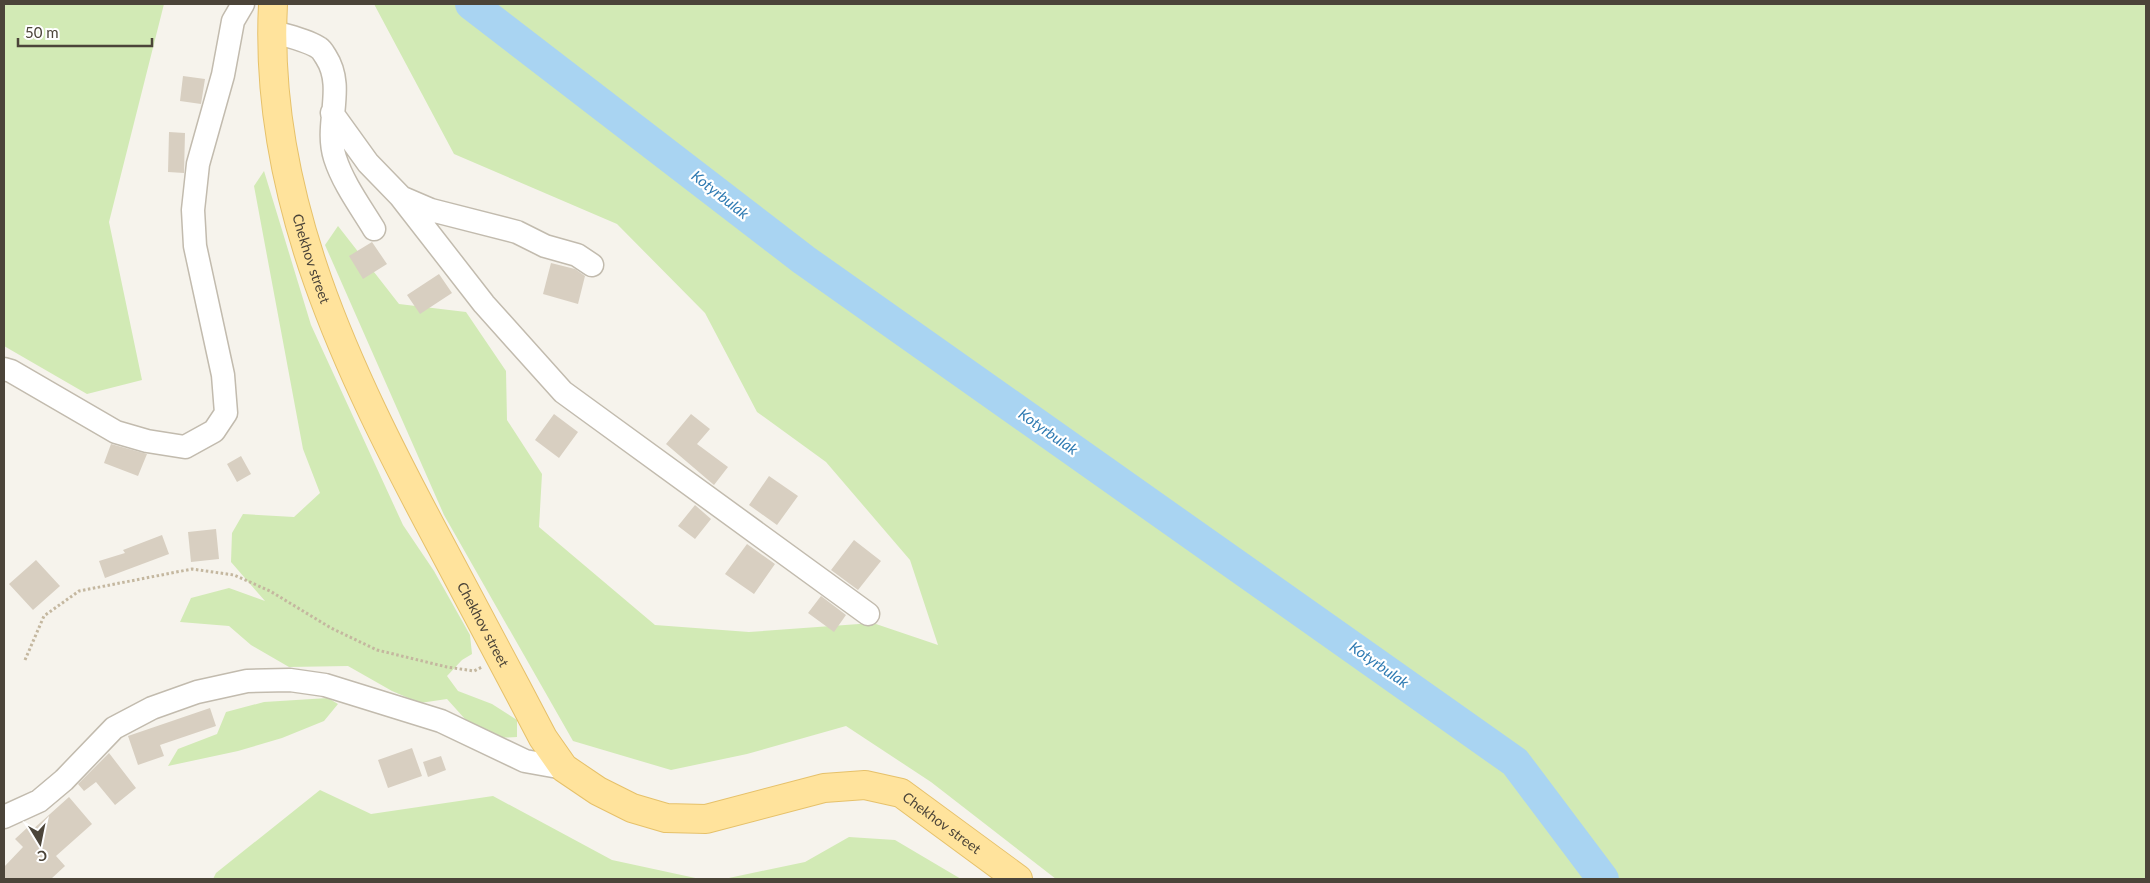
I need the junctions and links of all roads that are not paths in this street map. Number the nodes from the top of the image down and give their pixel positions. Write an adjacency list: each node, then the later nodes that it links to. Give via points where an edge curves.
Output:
1 (244, 4): 8 (street, via 233,21 223,75 198,164 193,210 195,246 224,375 226,413 214,431 185,447 147,441 116,432)
2 (274, 4): 3 (main road, Chekhov street)
3 (272, 31): 4 (street, via 320,48 333,68 336,88); 10 (main road, Chekhov street, via 275,105 286,171 311,267 387,444 544,738)
4 (332, 113): 5 (street, via 368,163); 6 (street, via 335,158)
5 (400, 196): 7 (street, via 431,210 517,232); 9 (street, via 484,304 563,392)
6 (374, 229)
7 (592, 264)
8 (4, 369)
9 (868, 614)
10 (564, 768): 11 (street, via 526,761 440,721 324,685 290,680 247,681 197,692 152,708 114,728 39,801); 12 (main road, Chekhov street, via 598,791 632,808 666,818 706,819 824,788 864,785 902,793)
11 (4, 817)
12 (1018, 879)

